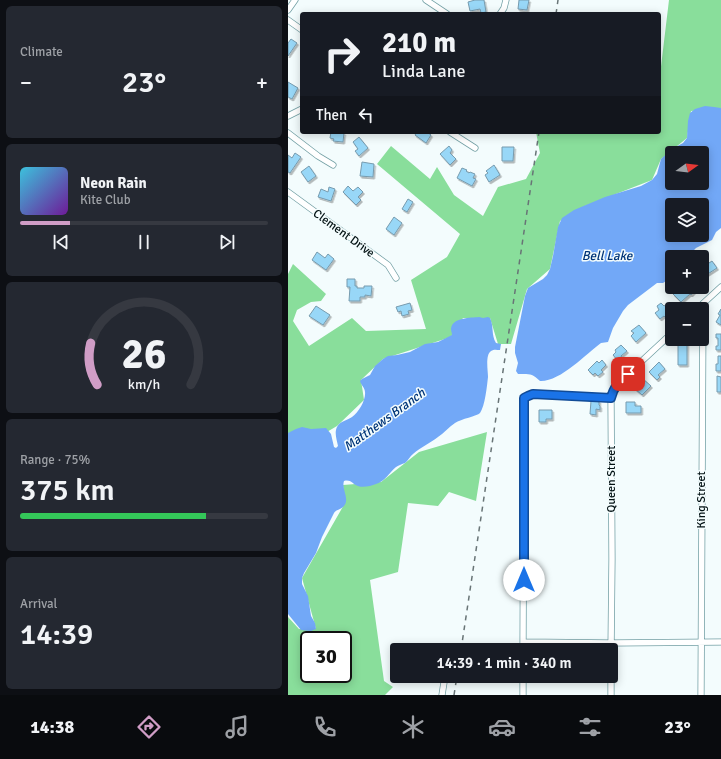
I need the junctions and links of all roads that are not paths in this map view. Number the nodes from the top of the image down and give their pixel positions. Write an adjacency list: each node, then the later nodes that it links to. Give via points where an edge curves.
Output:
1 (295, 0): 4 (street)
2 (426, 0): 5 (street)
3 (506, 0): 6 (street)
4 (288, 10)
5 (444, 12)
6 (501, 12)
7 (288, 20): 8 (street)
8 (300, 29)
9 (300, 110): 10 (street)
10 (288, 116)
11 (288, 134): 14 (street)
12 (453, 134): 13 (street)
13 (475, 148)
14 (333, 164)
15 (288, 192): 16 (street, Clement Drive, via 388,265)
16 (396, 278)
17 (721, 287): 18 (street)
18 (705, 302)
19 (665, 340): 21 (street, Queen Street, via 616,385)
20 (703, 346): 23 (street, King Street)
21 (611, 398): 22 (street, via 533,394 524,398); 25 (street, Queen Street)
22 (523, 642): 25 (street)
23 (701, 642): 24 (street); 25 (street); 32 (street, King Street)
24 (721, 642)
25 (611, 643)
26 (444, 683): 29 (street)
27 (523, 683): 30 (street)
28 (611, 683): 31 (street)
29 (442, 695)
30 (523, 695)
31 (611, 695)
32 (701, 695)

